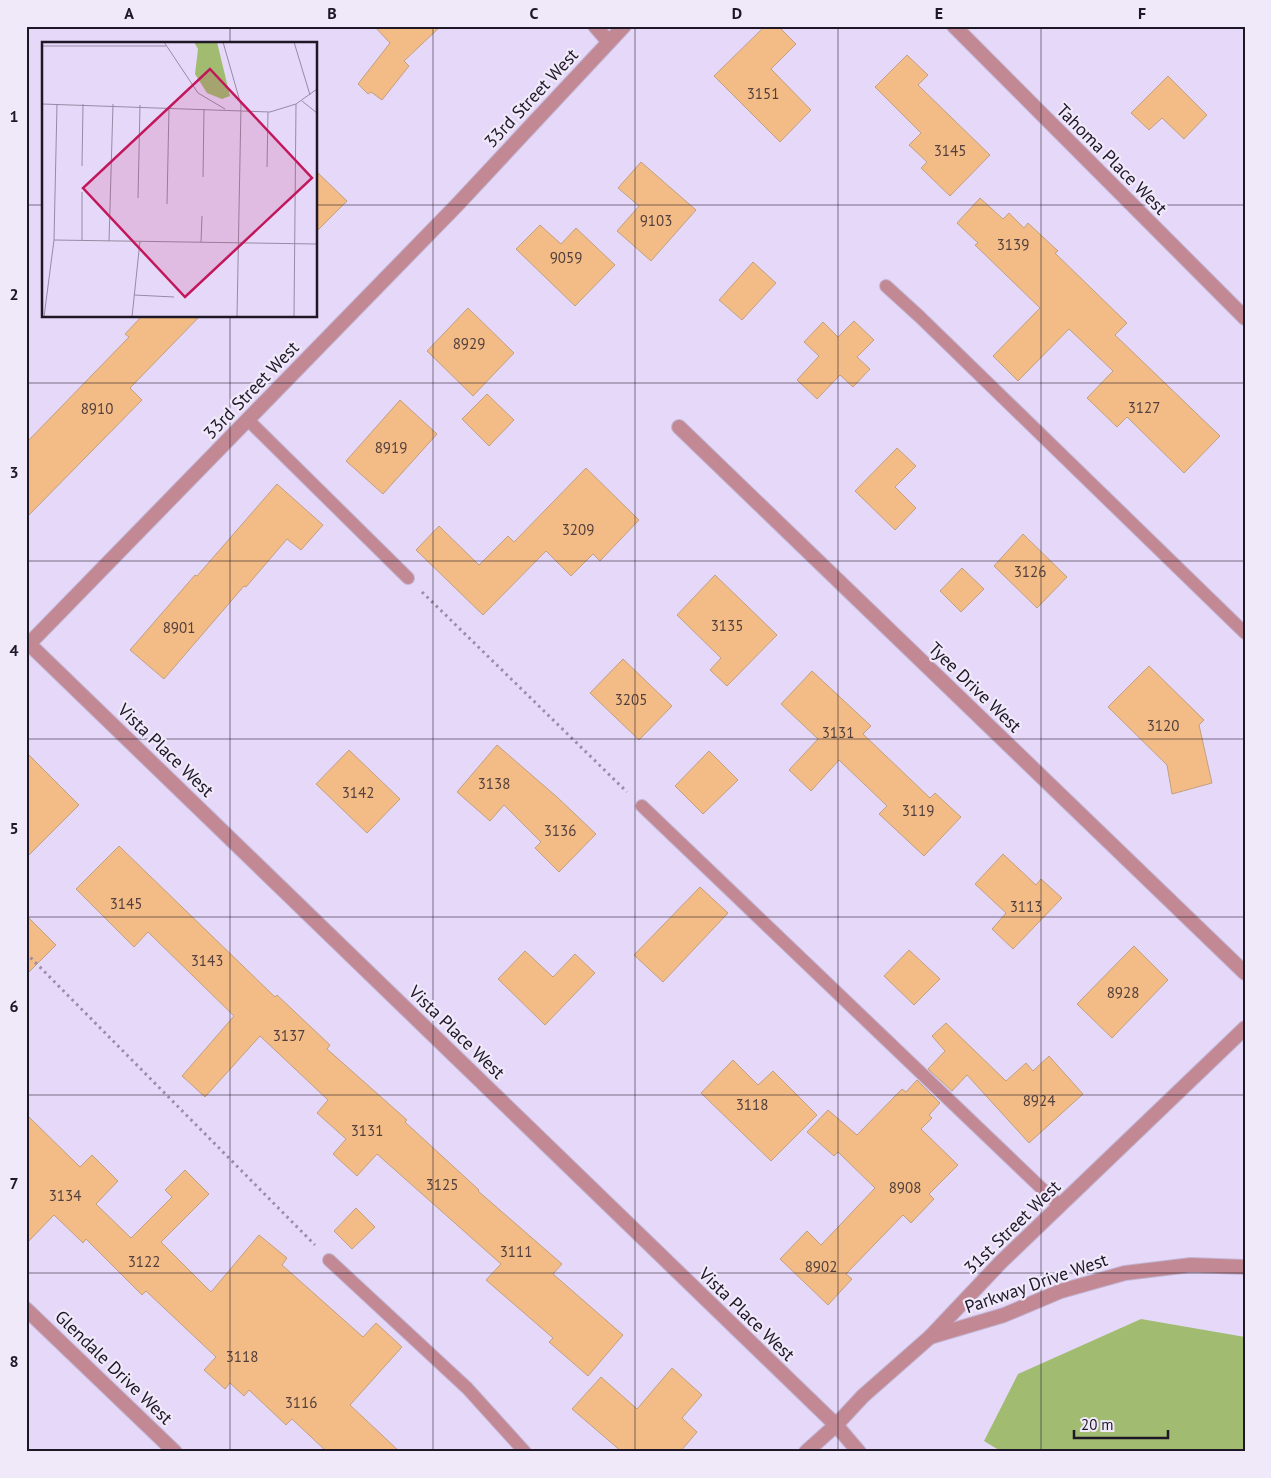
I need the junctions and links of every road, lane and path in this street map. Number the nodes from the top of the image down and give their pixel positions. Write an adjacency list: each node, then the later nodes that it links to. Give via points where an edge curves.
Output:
1 (595, 26): 4 (street)
2 (624, 26): 4 (street, 33rd Street West)
3 (954, 26): 6 (street, Tahoma Place West)
4 (609, 42): 7 (street, 33rd Street West, via 457,205)
5 (886, 286): 10 (lane)
6 (1245, 318)
7 (248, 420): 9 (lane); 11 (street, 33rd Street West)
8 (679, 427): 14 (street, Tyee Drive West)
9 (408, 578): 12 (path)
10 (1245, 633)
11 (27, 644): 21 (street, Vista Place West)
12 (642, 806): 16 (lane)
13 (26, 953): 17 (path)
14 (1245, 973)
15 (1245, 1028): 16 (street, 31st Street West)
16 (1060, 1206): 20 (street, 31st Street West)
17 (329, 1260): 23 (lane, via 467,1388)
18 (1245, 1267): 20 (street, Parkway Drive West, via 1192,1265 1125,1273 1061,1291 1004,1315)
19 (26, 1309): 22 (street, Glendale Drive West)
20 (930, 1337): 21 (street, 31st Street West, via 863,1396)
21 (836, 1425): 24 (street, 31st Street West); 25 (street, Vista Place West)
22 (175, 1452)
23 (525, 1452)
24 (806, 1452)
25 (859, 1452)

